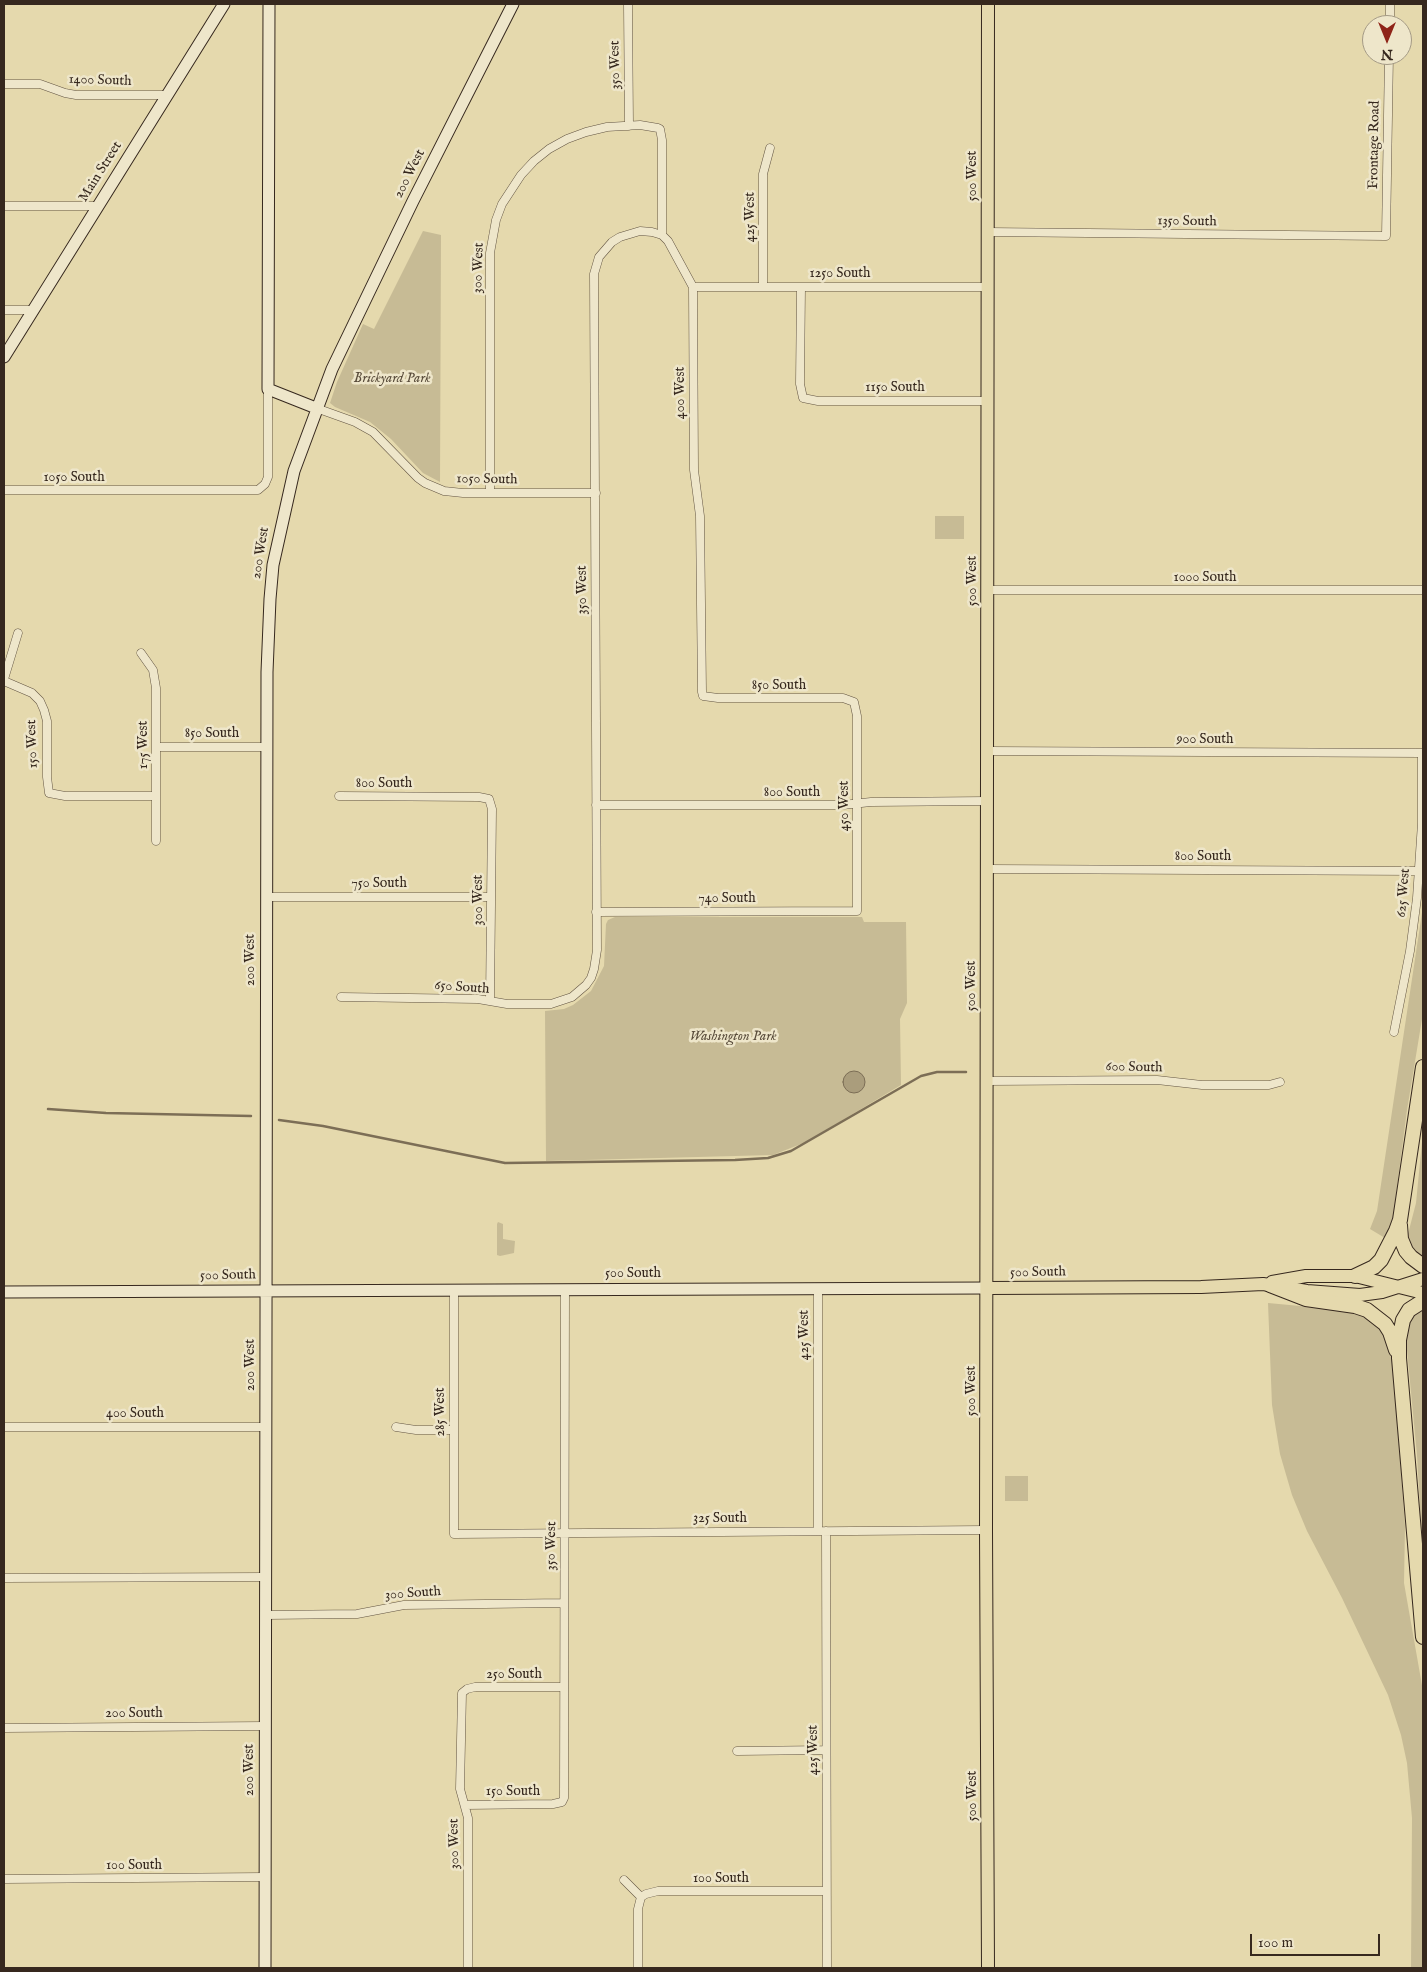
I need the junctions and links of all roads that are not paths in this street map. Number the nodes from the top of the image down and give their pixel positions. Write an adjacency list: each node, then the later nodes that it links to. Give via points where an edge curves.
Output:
1 (224, 4): 8 (main road, Main Street)
2 (269, 4): 23 (main road)
3 (513, 4): 25 (main road, 200 West, via 370,289)
4 (628, 4): 9 (street, 350 West)
5 (988, 4): 13 (main road, 500 West)
6 (1389, 65): 15 (street, Frontage Road)
7 (4, 84): 8 (street, 1400 South, via 40,84 76,95)
8 (167, 95): 12 (main road, Main Street)
9 (629, 126): 14 (street, via 648,125 660,129); 27 (street, 300 West, via 586,132 549,149 521,175 502,204 490,253)
10 (770, 148): 17 (street, 425 West, via 763,174)
11 (4, 206): 12 (street)
12 (98, 206): 21 (main road, Main Street)
13 (988, 232): 15 (street, 1350 South); 19 (main road, 500 West)
14 (662, 235): 16 (street, 400 West); 28 (street, 350 West, via 640,231 620,237 605,249 595,267)
15 (1386, 236)
16 (693, 287): 17 (street, 1250 South); 34 (street, 400 West, via 694,470 700,516 700,682)
17 (763, 287): 18 (street, 1250 South)
18 (801, 287): 19 (street, 1250 South); 24 (street, 1150 South, via 800,384 804,398 818,401)
19 (988, 287): 24 (main road, 500 West)
20 (4, 310): 21 (street)
21 (33, 310): 22 (main road, Main Street)
22 (4, 357)
23 (268, 389): 25 (main road); 26 (street, 1050 South, via 268,473 267,481 258,490)
24 (988, 401): 29 (main road, 500 West)
25 (316, 408): 27 (street, 1050 South, via 373,432 418,478 434,488); 37 (main road, 200 West, via 294,471 273,565)
26 (4, 490)
27 (490, 493): 28 (street, 1050 South)
28 (596, 493): 45 (street, 350 West)
29 (988, 590): 30 (street, 1000 South); 38 (main road, 500 West)
30 (1423, 590)
31 (18, 633): 33 (street)
32 (141, 653): 36 (street, 175 West, via 155,679)
33 (4, 680): 40 (street, 150 West, via 36,696 42,705 47,721 49,793 65,796)
34 (704, 696): 35 (street, 850 South, via 843,698)
35 (854, 702): 44 (street, 450 West, via 857,716)
36 (156, 747): 37 (street, 850 South); 40 (street, 175 West)
37 (267, 747): 49 (main road, 200 West)
38 (988, 751): 39 (street, 900 South); 43 (main road, 500 West)
39 (1422, 753): 48 (street, 625 West)
40 (156, 796): 46 (street, 175 West)
41 (339, 796): 42 (street, 800 South, via 479,796)
42 (489, 799): 50 (street, 300 West, via 492,809)
43 (988, 801): 44 (street, 800 South); 47 (main road, 500 West)
44 (857, 803): 45 (street, 800 South); 51 (street, 450 West)
45 (596, 805): 52 (street, 350 West)
46 (156, 842)
47 (987, 869): 48 (street, 800 South); 58 (main road, 500 West)
48 (1419, 871): 56 (street, 625 West, via 1414,925)
49 (267, 897): 50 (street, 750 South); 69 (main road, 200 West)
50 (491, 897): 55 (street, 300 West)
51 (857, 911): 52 (street, 740 South)
52 (596, 912): 53 (street, 350 West, via 594,969)
53 (579, 992): 55 (street, 650 South, via 551,1004)
54 (341, 997): 55 (street, 650 South)
55 (490, 1001)
56 (1394, 1032)
57 (1423, 1067): 60 (highway)
58 (987, 1081): 59 (street, 600 South, via 1157,1080 1202,1085 1269,1085); 67 (main road, 500 West)
59 (1280, 1082)
60 (1400, 1220): 61 (highway, via 1406,1251); 62 (highway, via 1392,1243 1381,1260)
61 (1423, 1266)
62 (1355, 1276): 64 (main road, 500 South, via 1306,1276); 65 (main road, 500 South)
63 (1423, 1279): 65 (main road, 500 South)
64 (1266, 1285): 65 (main road, 500 South, via 1353,1295 1374,1294); 67 (main road, 500 South); 74 (highway, via 1306,1299 1367,1310 1390,1332)
65 (1398, 1286): 72 (main road, 500 South)
66 (818, 1288): 67 (main road, 500 South); 68 (main road, 500 South); 80 (street, 425 West)
67 (987, 1288): 79 (main road, 500 West)
68 (565, 1289): 70 (main road, 500 South); 81 (street, 350 West)
69 (266, 1290): 70 (main road, 500 South); 71 (main road, 500 South); 76 (main road, 200 West)
70 (454, 1290): 78 (street, 285 West)
71 (4, 1292)
72 (1423, 1293)
73 (1423, 1301): 74 (highway, via 1409,1310 1403,1320)
74 (1399, 1358): 87 (highway)
75 (4, 1427): 76 (street, 400 South)
76 (266, 1427): 83 (main road, 200 West)
77 (396, 1427): 78 (street)
78 (454, 1430): 82 (street, 285 West)
79 (986, 1530): 80 (street, 325 South); 105 (main road, 500 West)
80 (822, 1531): 81 (street, 325 South); 92 (street, 425 West)
81 (564, 1533): 82 (street, 325 South); 85 (street, 350 West)
82 (454, 1534)
83 (266, 1577): 84 (street); 86 (main road, 200 West)
84 (4, 1578)
85 (564, 1603): 86 (street, 300 South, via 410,1604 351,1614); 88 (street, 350 West)
86 (266, 1615): 90 (main road, 200 West)
87 (1423, 1638)
88 (564, 1687): 89 (street, 250 South, via 476,1687); 94 (street, 350 West, via 565,1793)
89 (463, 1690): 95 (street, 300 West, via 460,1699 460,1789)
90 (265, 1726): 91 (street, 200 South); 96 (main road, 200 West)
91 (4, 1728)
92 (826, 1750): 93 (street); 99 (street, 425 West)
93 (737, 1751)
94 (562, 1802): 95 (street, 150 South)
95 (465, 1804): 102 (street, 300 West, via 468,1818)
96 (265, 1877): 97 (street, 100 South); 101 (main road, 200 West)
97 (4, 1879)
98 (624, 1880): 100 (street)
99 (826, 1891): 100 (street, 100 South, via 658,1891); 104 (street, 425 West)
100 (642, 1897): 103 (street, via 638,1908)
101 (265, 1968)
102 (468, 1968)
103 (638, 1968)
104 (827, 1968)
105 (988, 1968)

